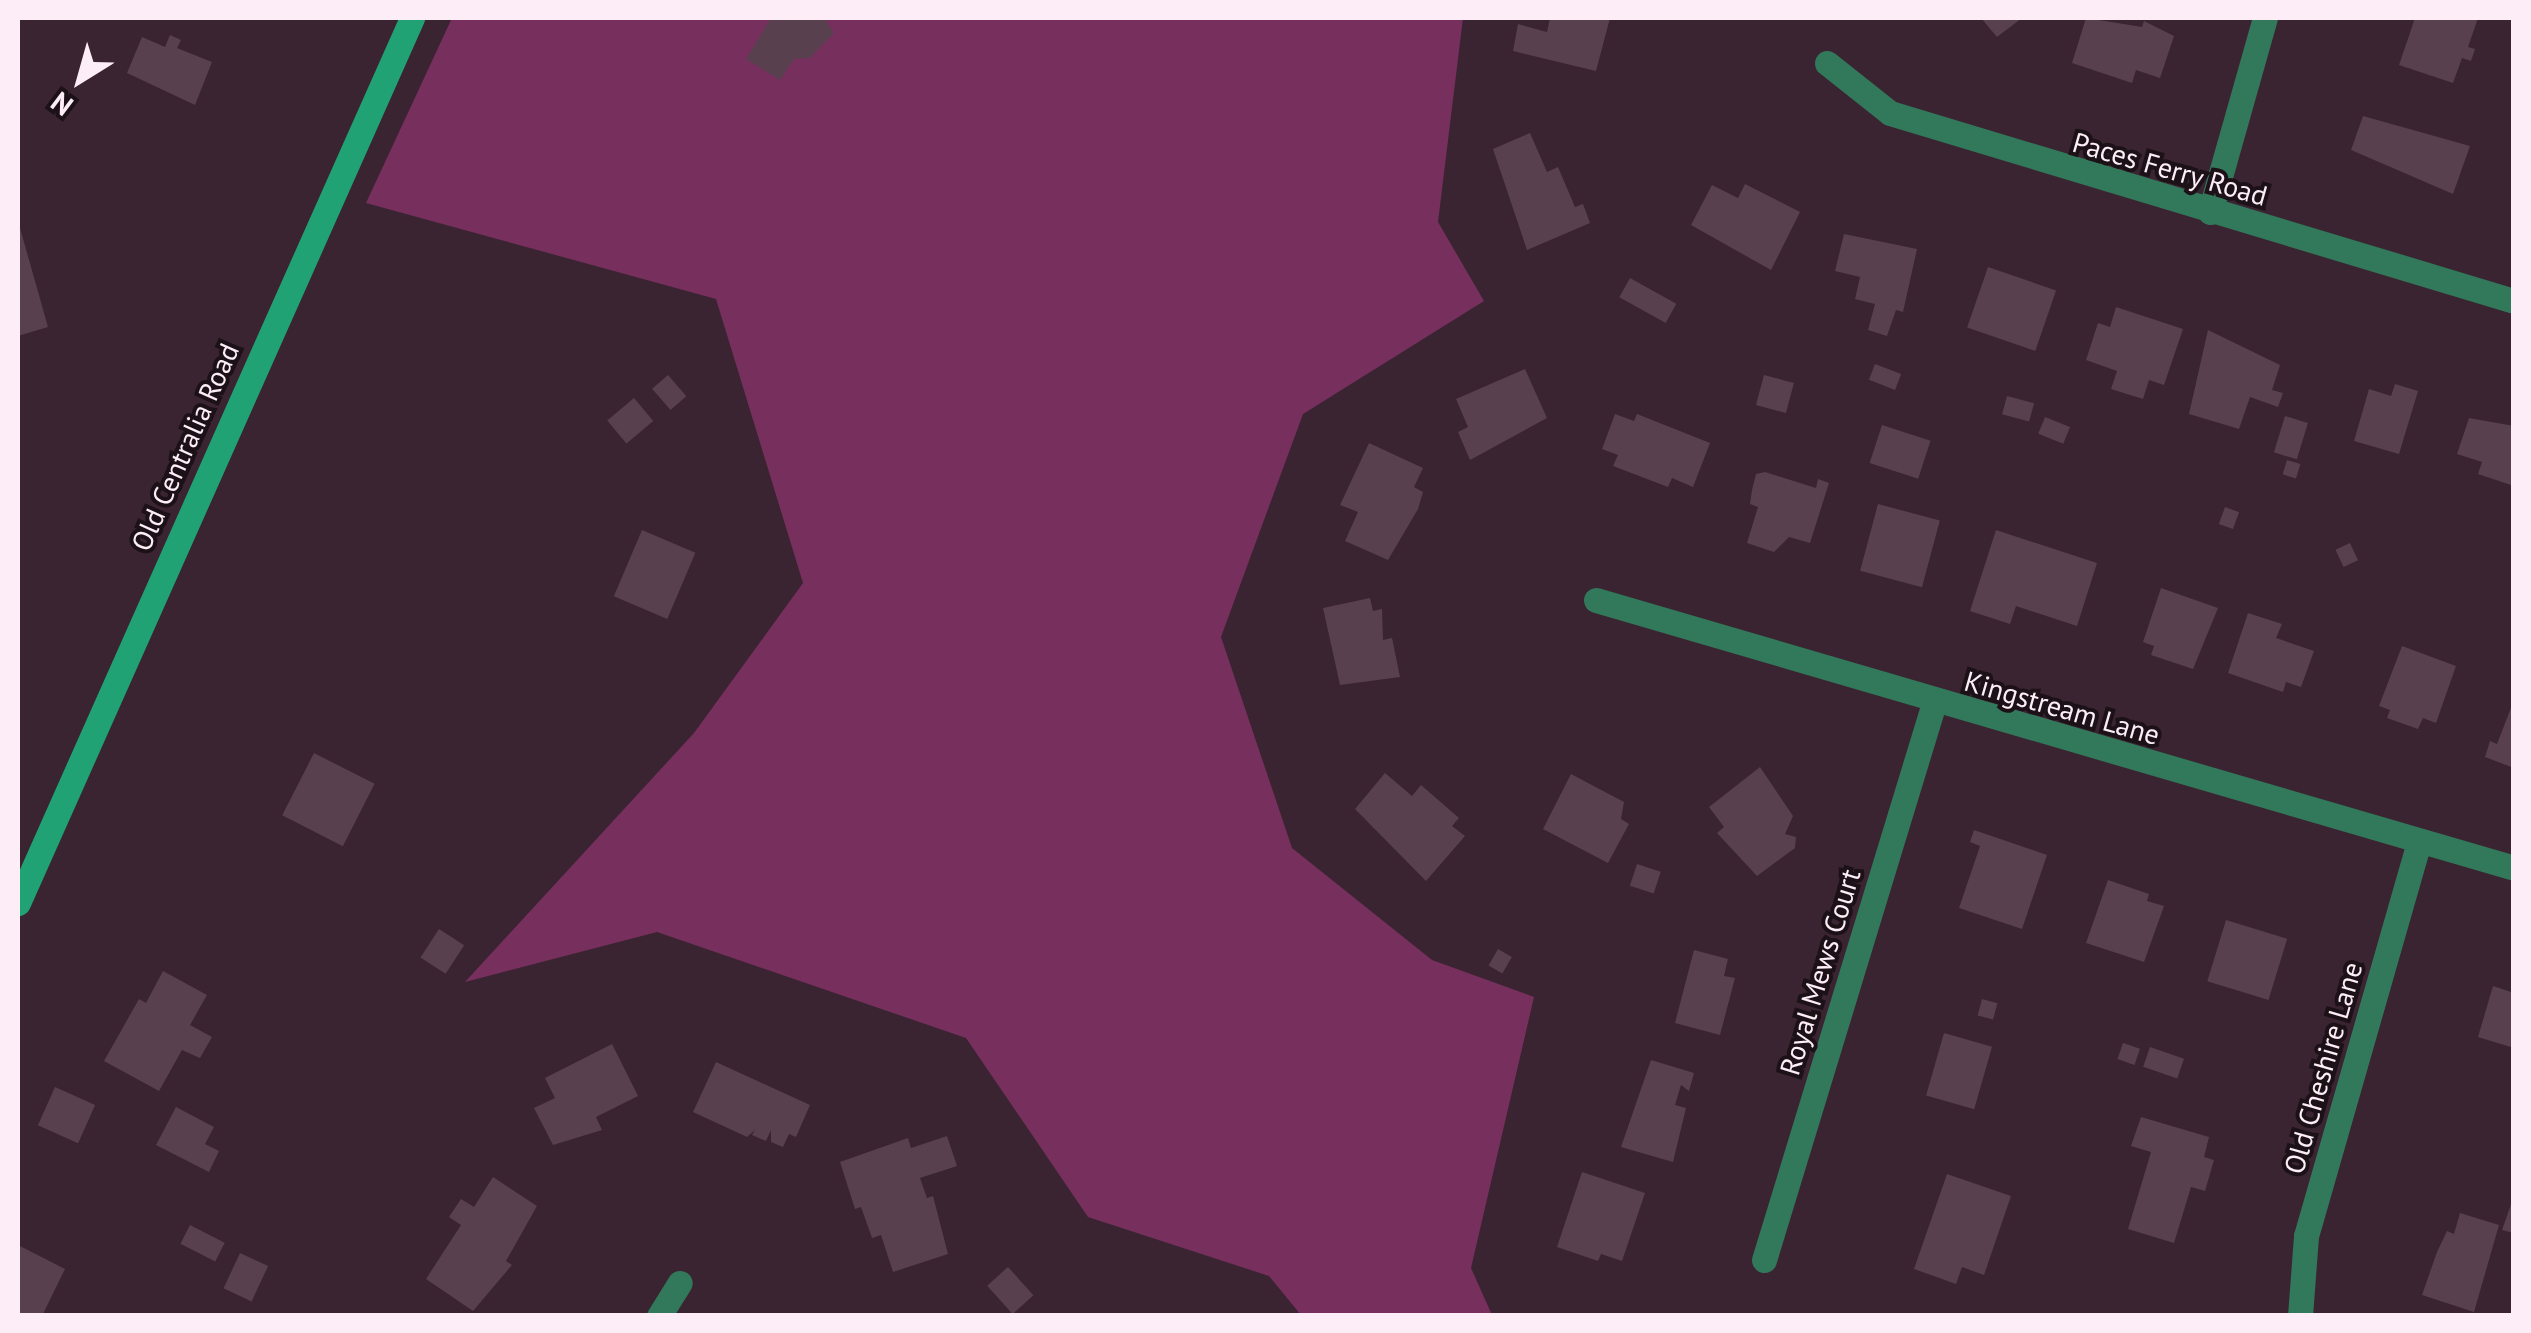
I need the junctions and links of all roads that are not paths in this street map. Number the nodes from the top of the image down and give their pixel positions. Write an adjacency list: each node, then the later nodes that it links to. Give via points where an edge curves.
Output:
1 (412, 18): 10 (street, Old Centralia Road)
2 (2265, 18): 4 (street)
3 (1827, 63): 4 (street, Paces Ferry Road, via 1890,114)
4 (2210, 212): 5 (street, Paces Ferry Road)
5 (2514, 301)
6 (1596, 600): 7 (street, Kingstream Lane)
7 (1934, 702): 8 (street, Kingstream Lane); 11 (street, Royal Mews Court)
8 (2419, 841): 9 (street, Kingstream Lane); 14 (street, Old Cheshire Lane, via 2306,1236)
9 (2514, 868)
10 (18, 902)
11 (1764, 1260)
12 (680, 1282): 13 (street)
13 (659, 1316)
14 (2300, 1316)

